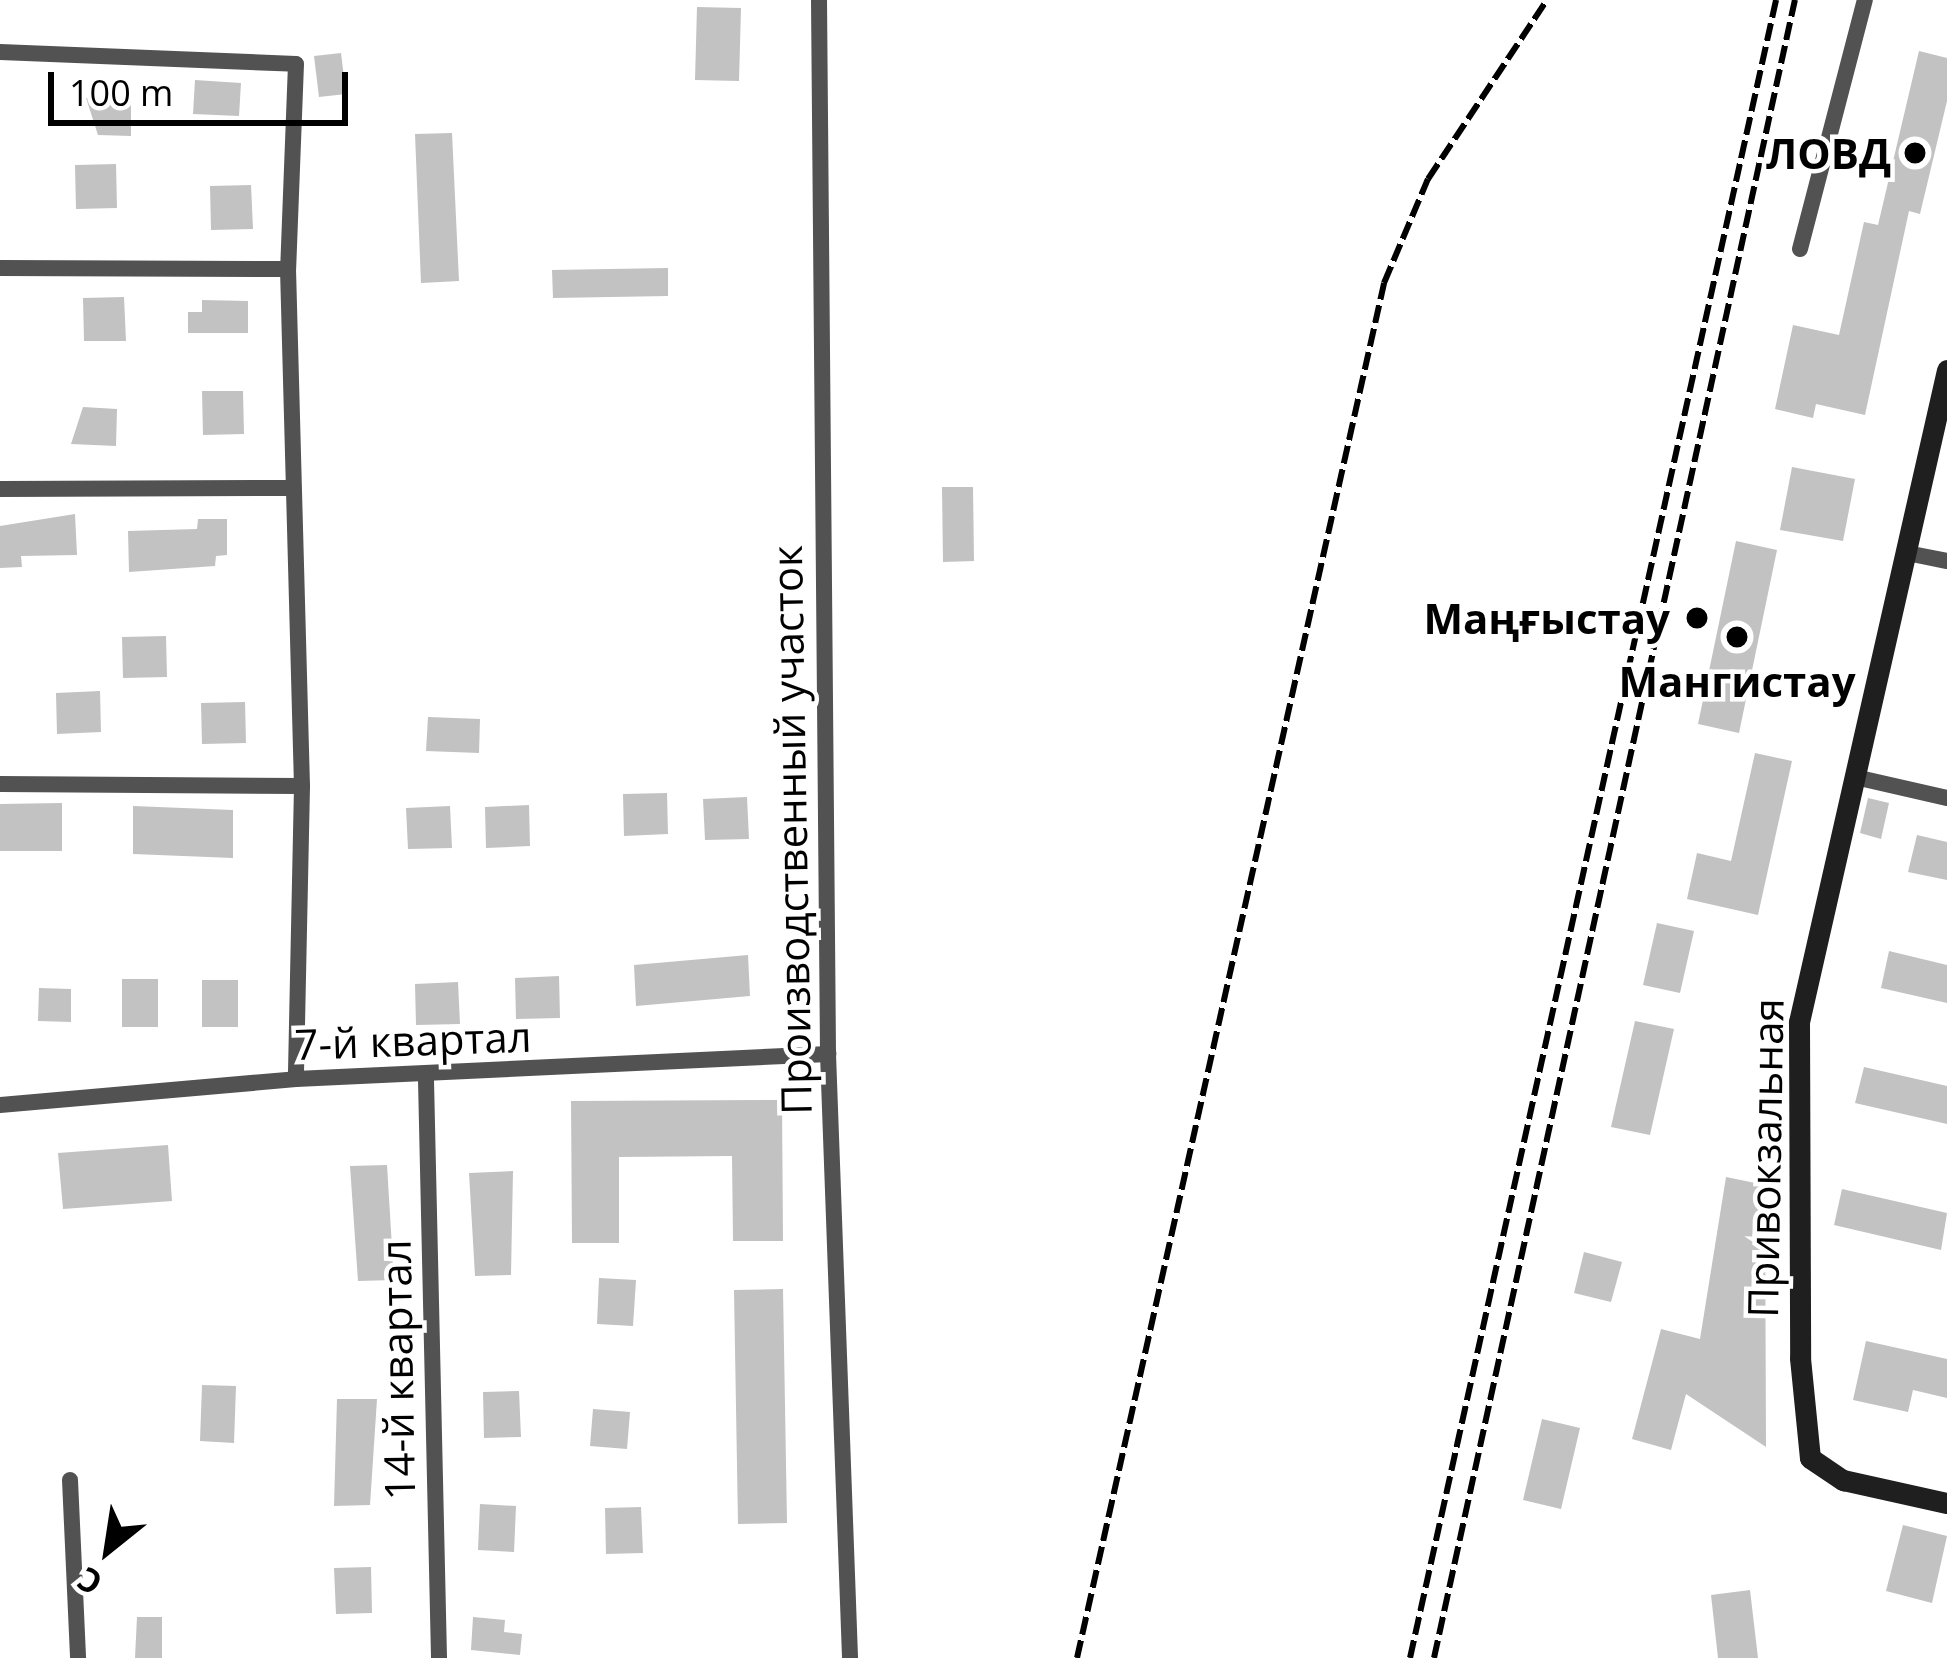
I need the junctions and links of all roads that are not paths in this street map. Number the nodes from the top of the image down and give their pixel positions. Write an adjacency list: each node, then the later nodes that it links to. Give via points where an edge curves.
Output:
1 (819, 0): 16 (street, Производственный участок)
2 (1864, 0): 4 (street)
3 (0, 52): 6 (street, via 296,64)
4 (1800, 249)
5 (0, 268): 6 (street)
6 (288, 269): 8 (street)
7 (1947, 370): 10 (street, Привокзальная)
8 (293, 488): 9 (street); 14 (street)
9 (0, 489)
10 (1907, 553): 11 (street); 12 (street, Привокзальная)
11 (1947, 561)
12 (1856, 777): 15 (street); 21 (street, Привокзальная, via 1799,1022 1800,1358 1810,1458 1843,1480)
13 (0, 784): 14 (street)
14 (302, 786): 17 (street)
15 (1947, 797)
16 (828, 1054): 18 (street, 7-й квартал); 24 (street, Производственный участок)
17 (296, 1079): 18 (street, 7-й квартал); 19 (street, 7-й квартал)
18 (426, 1080): 23 (street, 14-й квартал)
19 (0, 1106)
20 (70, 1480): 22 (street)
21 (1947, 1503)
22 (78, 1658)
23 (439, 1658)
24 (850, 1658)

